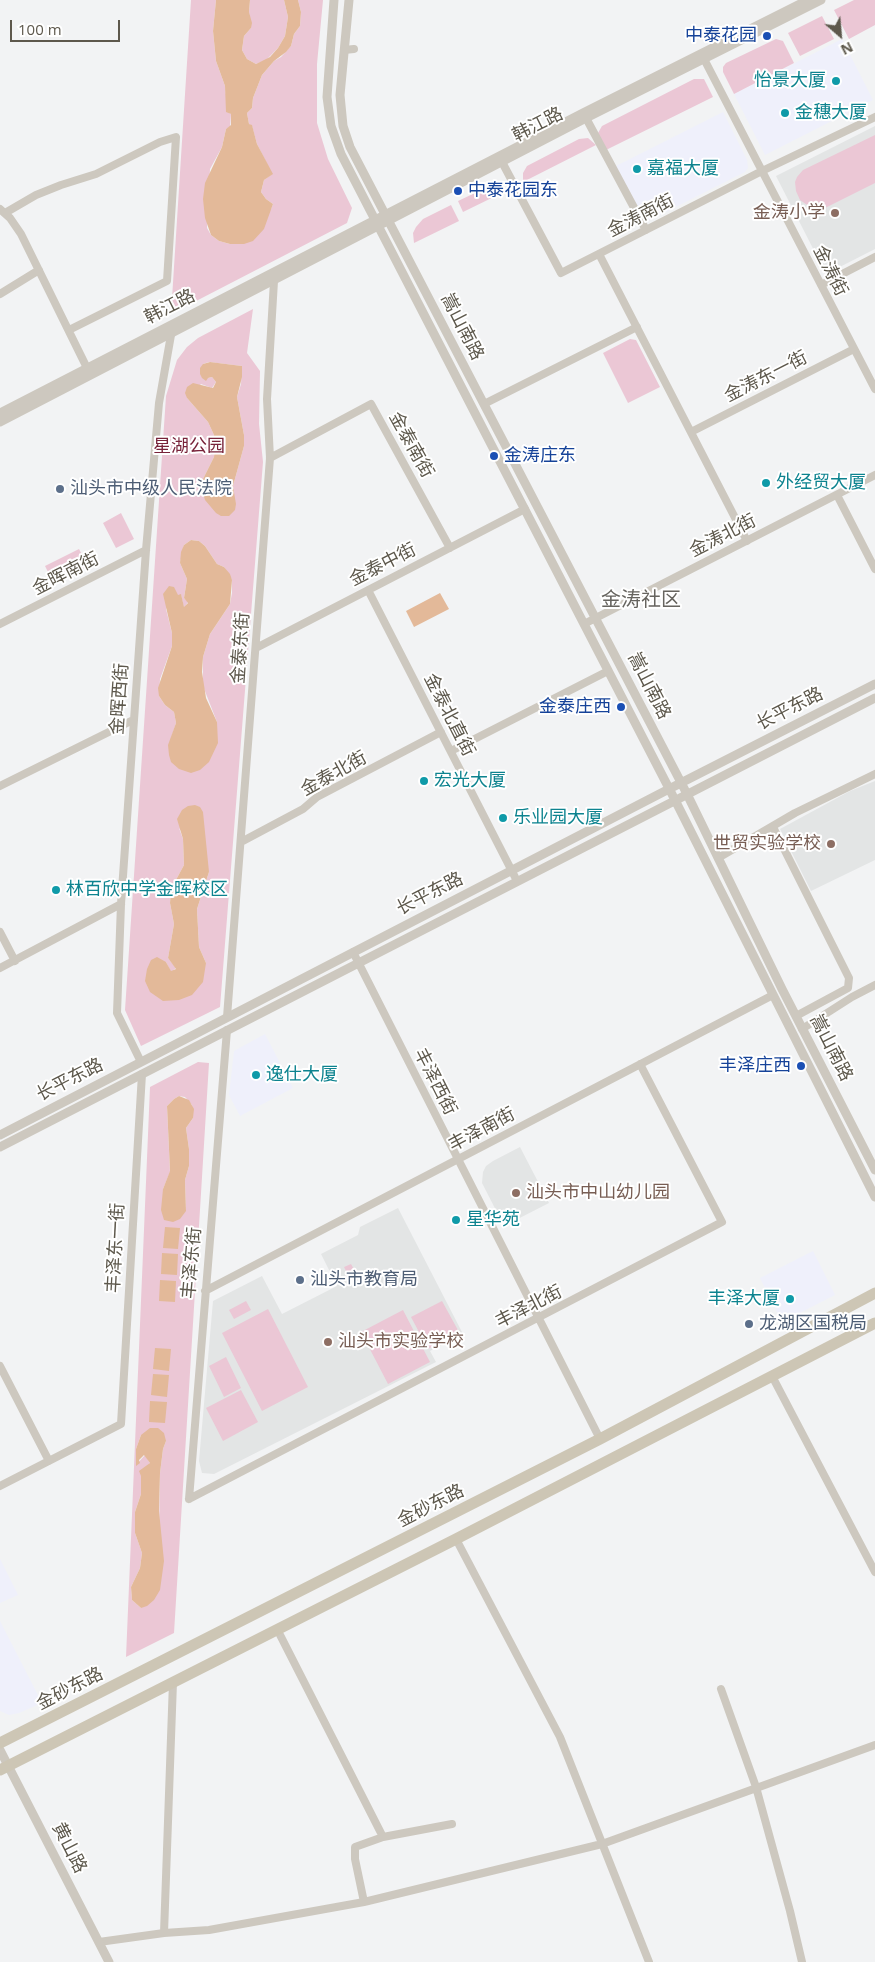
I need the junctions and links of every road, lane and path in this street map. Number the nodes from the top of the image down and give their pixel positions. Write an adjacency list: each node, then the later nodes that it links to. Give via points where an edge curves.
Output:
1 (334, 0): 14 (street, via 327,97 331,126 341,154)
2 (349, 0): 6 (street, 嵩山南路)
3 (808, 0): 7 (street, 韩江路)
4 (821, 0): 7 (street, 韩江路)
5 (354, 49): 6 (street)
6 (344, 50): 13 (street, 嵩山南路, via 340,94 343,126 350,147)
7 (703, 56): 9 (street, 韩江路); 11 (street, 金涛街); 13 (street, 韩江路)
8 (875, 116): 11 (street, 金涛南街)
9 (586, 118): 10 (street, 韩江路); 15 (street)
10 (502, 162): 13 (street, 韩江路); 16 (street, 金涛南街, via 561,273)
11 (762, 171): 15 (street, 金涛南街); 20 (street, 金涛街)
12 (3, 211): 18 (street, via 21,234); 23 (street, via 60,185 96,174 176,137 167,281)
13 (387, 217): 14 (street, 韩江路); 28 (street, 嵩山南路)
14 (376, 223): 19 (street, 韩江路); 26 (street, 韩江路); 35 (street, 嵩山南路)
15 (646, 230): 16 (street, 金涛南街)
16 (599, 254): 22 (street)
17 (875, 257): 20 (street)
18 (39, 270): 21 (street); 23 (street)
19 (274, 281): 24 (street, 韩江路); 32 (street, 金泰东街, via 267,399)
20 (821, 285): 25 (street, 金涛街)
21 (0, 294)
22 (637, 327): 28 (street); 31 (street)
23 (69, 330): 26 (street)
24 (171, 335): 26 (street, 韩江路); 38 (street, 金晖西街, via 159,403)
25 (854, 349): 27 (street, 金涛街); 31 (street, 金涛东一街)
26 (89, 372): 29 (street, 韩江路); 30 (street, 韩江路)
27 (875, 390)
28 (484, 404): 41 (street, 嵩山南路)
29 (0, 413)
30 (0, 422)
31 (691, 432): 36 (street)
32 (270, 458): 37 (street, 金泰南街, via 371,404); 44 (street, 金泰东街)
33 (875, 475): 34 (street, 金涛北街)
34 (837, 495): 36 (street, 金涛北街); 39 (street)
35 (525, 509): 37 (street, 金泰中街); 43 (street, 嵩山南路)
36 (747, 540): 41 (street, 金涛北街)
37 (450, 548): 40 (street, 金泰中街)
38 (146, 550): 42 (street, 金晖南街); 48 (street, 金晖西街)
39 (875, 569)
40 (368, 590): 44 (street, 金泰中街); 49 (street, 金泰北直街)
41 (595, 618): 43 (street, 金涛北街); 52 (street, 嵩山南路)
42 (0, 624)
43 (584, 624): 45 (street, 嵩山南路)
44 (256, 648): 58 (street, 金泰东街)
45 (608, 671): 50 (street); 54 (street, 嵩山南路)
46 (875, 684): 52 (street, 长平东路)
47 (875, 698): 55 (street, 长平东路)
48 (133, 720): 53 (street); 62 (street, 金晖西街)
49 (442, 732): 50 (street, 金泰北直街); 58 (street, 金泰北街, via 317,797 304,809)
50 (451, 751): 60 (street, 金泰北直街)
51 (875, 774): 57 (street)
52 (681, 783): 54 (street, 长平东路); 55 (street, 嵩山南路)
53 (0, 786)
54 (669, 789): 56 (street, 嵩山南路); 60 (street, 长平东路)
55 (686, 794): 56 (street, 长平东路); 59 (street, 嵩山南路)
56 (675, 800): 61 (street, 长平东路); 69 (street, 嵩山南路)
57 (773, 827): 59 (street); 70 (street, via 849,978 848,988)
58 (241, 842): 71 (street, 金泰东街)
59 (718, 858): 70 (street, 嵩山南路)
60 (512, 870): 61 (street, 金泰北直街); 64 (street, 长平东路)
61 (518, 881): 66 (street, 长平东路)
62 (121, 904): 65 (street); 74 (street, 金晖西街, via 117,1013)
63 (0, 932): 65 (street)
64 (353, 952): 66 (street, 丰泽西街); 71 (street, 长平东路)
65 (15, 960): 67 (street)
66 (358, 963): 73 (street, 长平东路); 79 (street, 丰泽西街)
67 (0, 968)
68 (875, 985): 72 (street)
69 (773, 995): 75 (street, 丰泽南街); 81 (street, 嵩山南路)
70 (796, 1016): 72 (street, 嵩山南路)
71 (227, 1017): 74 (street, 长平东路)
72 (802, 1029): 80 (street, 嵩山南路)
73 (227, 1030): 76 (street, 长平东路); 82 (street, 丰泽东街)
74 (141, 1062): 77 (street, 长平东路)
75 (640, 1064): 79 (street, 丰泽南街); 84 (street, 丰泽北街, via 722,1222)
76 (142, 1074): 78 (street, 长平东路); 89 (street, 丰泽东一街, via 121,1424)
77 (0, 1135)
78 (0, 1147)
79 (458, 1159): 82 (street, 丰泽南街); 84 (street, 丰泽西街)
80 (875, 1170)
81 (875, 1197)
82 (205, 1292): 91 (street, 丰泽东街)
83 (875, 1293): 88 (main road, 金砂东路)
84 (539, 1319): 88 (street, 丰泽西街); 91 (street, 丰泽北街)
85 (875, 1323): 87 (main road)
86 (0, 1366): 89 (street)
87 (772, 1376): 92 (main road); 93 (street)
88 (600, 1439): 97 (main road, 金砂东路)
89 (49, 1461): 90 (street)
90 (0, 1486)
91 (189, 1499)
92 (456, 1539): 94 (main road); 104 (street, via 560,1737)
93 (875, 1572)
94 (277, 1629): 95 (main road); 103 (street)
95 (172, 1682): 100 (main road); 106 (street)
96 (721, 1688): 101 (street)
97 (0, 1744)
98 (875, 1745): 101 (street)
99 (0, 1750): 100 (street, 黄山路)
100 (3, 1766): 107 (street, 黄山路); 108 (street, 黄山路)
101 (756, 1787): 104 (street); 111 (street)
102 (452, 1824): 103 (street)
103 (383, 1837): 105 (street, via 355,1847)
104 (602, 1844): 105 (street); 110 (street)
105 (364, 1902): 106 (street, via 209,1930)
106 (164, 1933): 107 (street)
107 (99, 1942): 109 (street, 黄山路)
108 (105, 1962)
109 (109, 1962)
110 (649, 1962)
111 (802, 1962)

